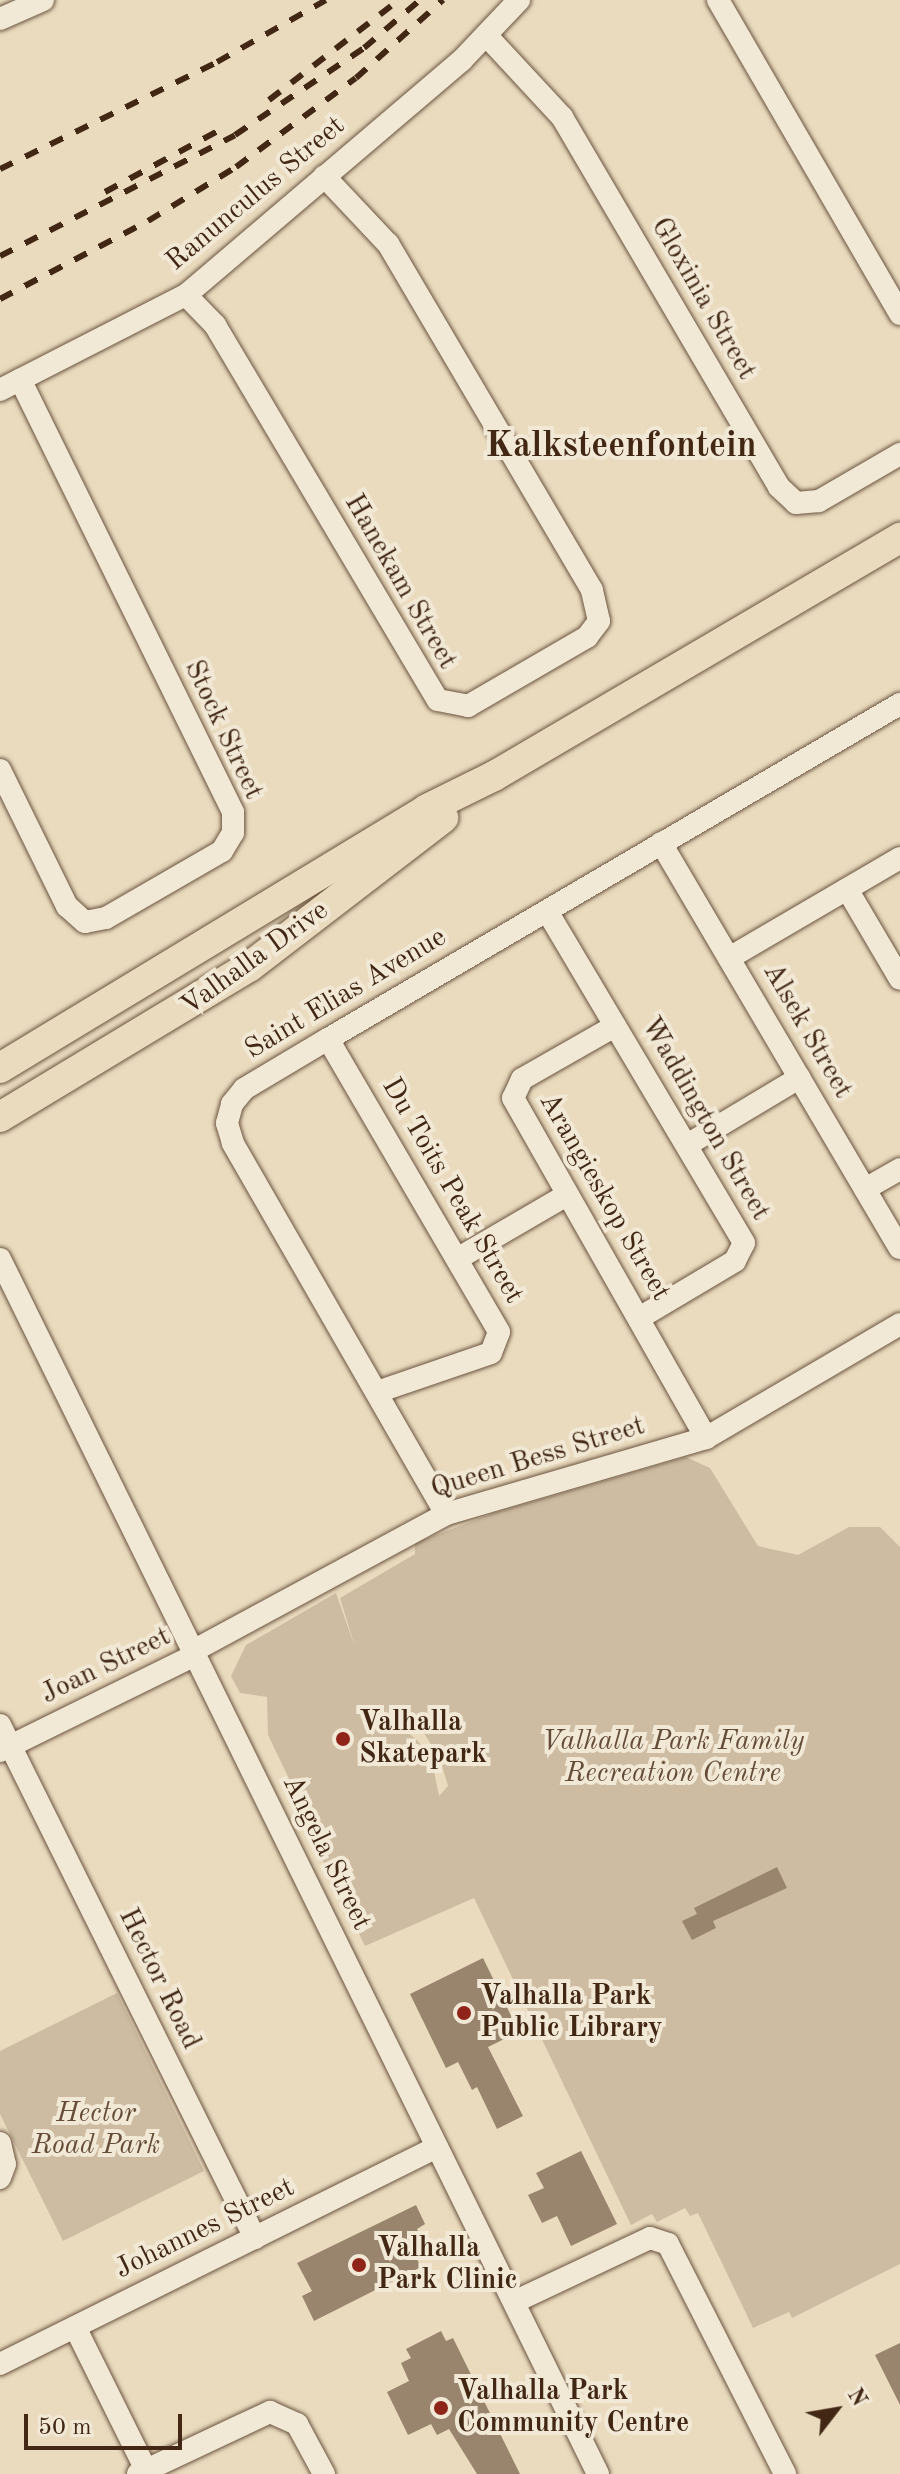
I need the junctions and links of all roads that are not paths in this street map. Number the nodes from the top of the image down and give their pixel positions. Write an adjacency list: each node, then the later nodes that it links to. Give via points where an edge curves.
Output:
1 (519, 0): 5 (street, Ranunculus Street)
2 (718, 0): 7 (street)
3 (39, 1): 4 (street)
4 (0, 19)
5 (486, 35): 6 (street, Ranunculus Street); 11 (street, Gloxinia Street, via 562,117 779,487 796,503 819,501)
6 (324, 176): 8 (street, Ranunculus Street); 8 (street, Hanekam Street, via 388,244 592,590 599,621 587,637 468,706 438,700 215,325)
7 (890, 274): 9 (street)
8 (186, 295): 10 (street, Ranunculus Street)
9 (900, 314)
10 (10, 385): 14 (street, Stock Street, via 233,812 233,833 222,851 106,918 85,922 67,906)
11 (900, 454)
12 (900, 538): 15 (main road, Valhalla Drive)
13 (900, 704): 16 (street, Saint Elias Avenue)
14 (0, 770)
15 (494, 776): 24 (main road, Valhalla Drive, via 427,809); 26 (main road, Valhalla Drive, via 249,967 178,1015)
16 (661, 843): 19 (street, Saint Elias Avenue); 20 (street, Alsek Street)
17 (900, 858): 18 (street)
18 (847, 889): 20 (street); 21 (street)
19 (547, 911): 22 (street, Waddington Street); 23 (street, Saint Elias Avenue)
20 (729, 958): 25 (street, Alsek Street)
21 (900, 979)
22 (615, 1026): 27 (street, Waddington Street); 30 (street, Arangieskop Street, via 522,1079 513,1091 515,1105)
23 (328, 1039): 33 (street, Du Toits Peak Street); 36 (street, Saint Elias Avenue, via 244,1089 232,1104 227,1123 233,1143)
24 (0, 1068)
25 (799, 1078): 27 (street); 29 (street, Alsek Street)
26 (0, 1117)
27 (687, 1145): 34 (street, Waddington Street, via 744,1250 735,1261)
28 (900, 1169): 29 (street)
29 (865, 1189): 31 (street, Alsek Street)
30 (567, 1195): 33 (street); 34 (street, Arangieskop Street)
31 (900, 1248)
32 (0, 1259): 39 (street, Angela Street)
33 (457, 1259): 36 (street, Du Toits Peak Street, via 499,1332 496,1349)
34 (639, 1318): 37 (street, Arangieskop Street)
35 (900, 1324): 37 (street, Queen Bess Street)
36 (377, 1392): 38 (street, Saint Elias Avenue)
37 (706, 1438): 38 (street, Queen Bess Street)
38 (446, 1514): 39 (street, Queen Bess Street)
39 (194, 1653): 41 (street, Joan Street); 43 (street, Angela Street)
40 (0, 1725): 41 (street, Hector Road)
41 (5, 1749): 45 (street, Hector Road)
42 (0, 2143): 44 (street)
43 (437, 2147): 45 (street, Johannes Street); 46 (street, Angela Street)
44 (1, 2176)
45 (255, 2238): 47 (street, Johannes Street)
46 (514, 2302): 51 (street, Angela Street); 52 (street, via 650,2238 668,2244)
47 (75, 2327): 48 (street, Johannes Street); 49 (street)
48 (0, 2364)
49 (144, 2473): 50 (street, via 270,2412 297,2424)
50 (324, 2474)
51 (598, 2474)
52 (785, 2474)

